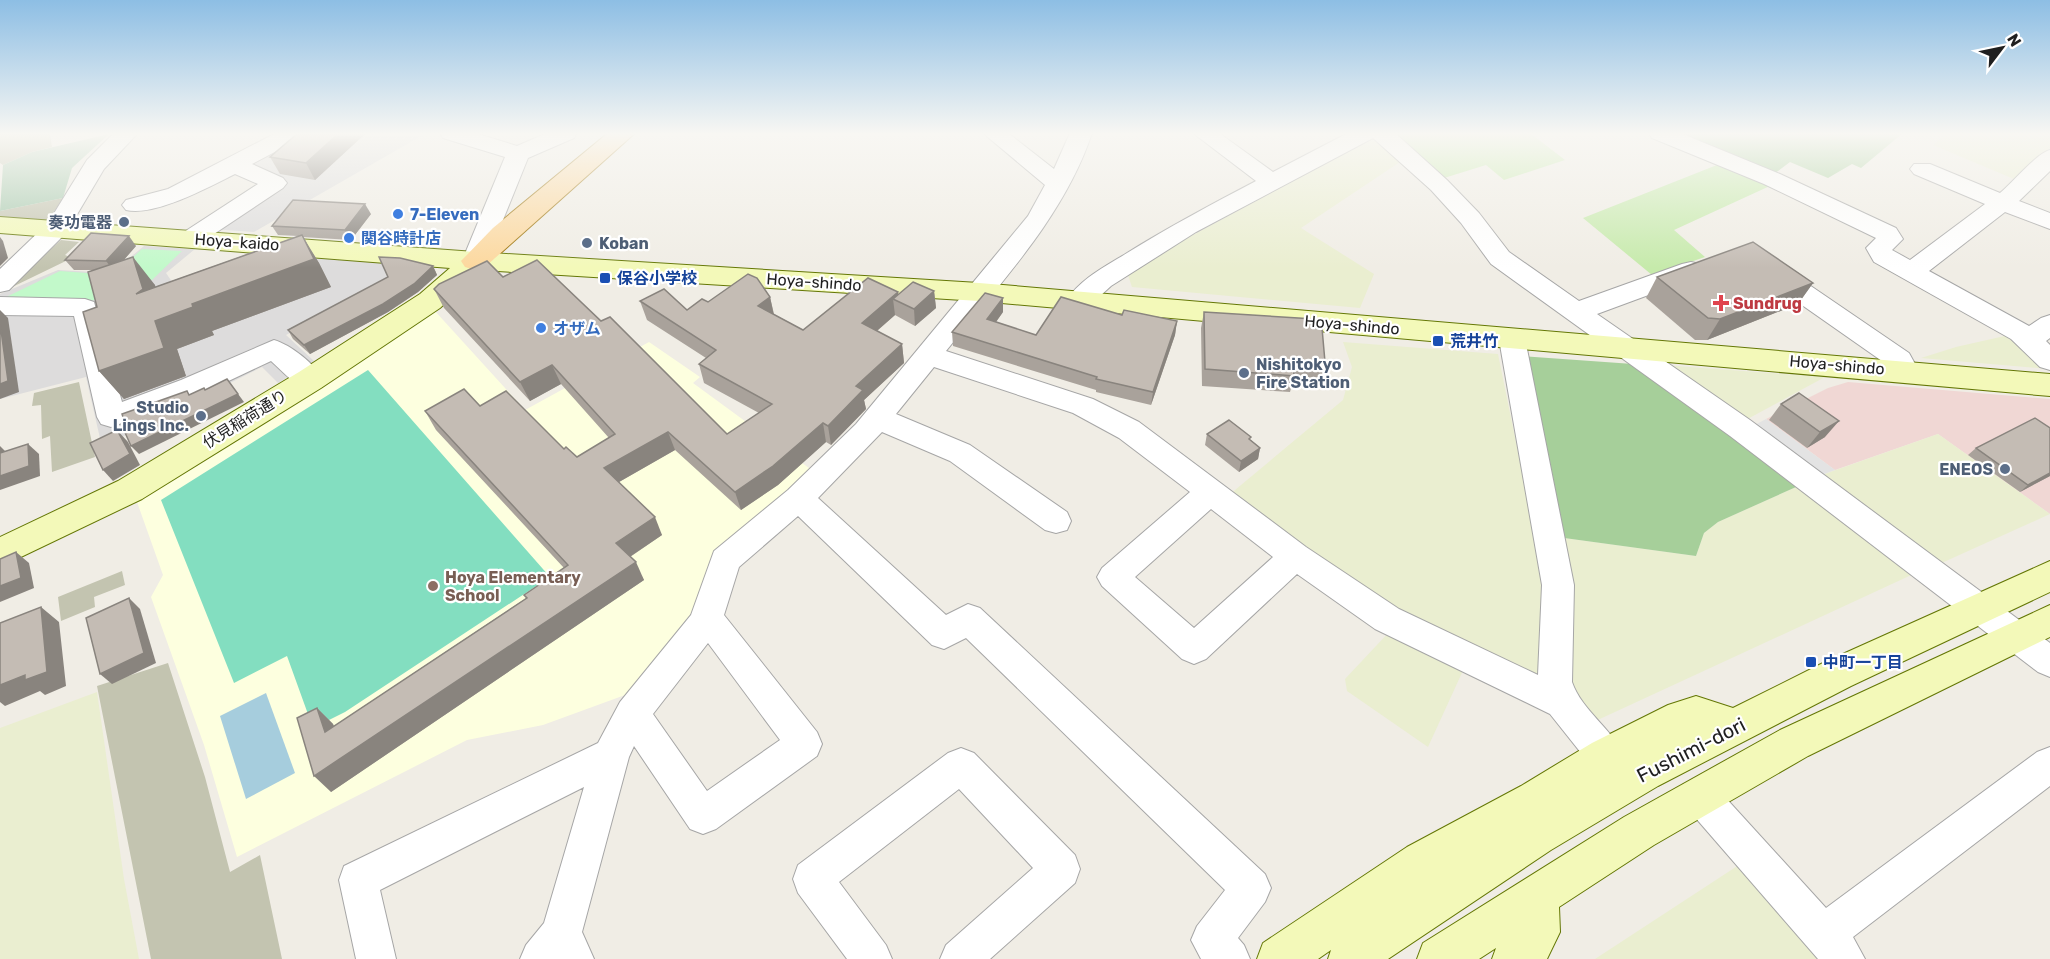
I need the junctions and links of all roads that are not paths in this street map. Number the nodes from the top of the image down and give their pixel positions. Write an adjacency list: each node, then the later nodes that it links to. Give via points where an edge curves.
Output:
1 (87, 178): 20 (street)
2 (208, 178): 17 (street, via 176,194)
3 (263, 178): 21 (street, via 275,183)
4 (509, 178): 23 (street)
5 (569, 178): 23 (main road)
6 (1050, 178): 15 (street)
7 (1060, 178): 15 (street)
8 (1266, 178): 14 (street)
9 (1280, 178): 14 (street)
10 (1432, 178): 30 (street, via 1470,218 1500,258)
11 (1769, 178): 25 (street, via 1887,233 1891,239 1878,248 1883,256)
12 (1943, 178): 16 (street)
13 (2032, 178): 16 (street)
14 (1272, 182): 28 (street, via 1102,280)
15 (1057, 183): 27 (street, via 1038,219)
16 (2002, 202): 18 (street); 25 (street)
17 (134, 205)
18 (2050, 222)
19 (0, 225): 20 (main road, Hoya-kaido)
20 (57, 228): 21 (main road, Hoya-kaido); 26 (street)
21 (190, 239): 23 (main road, Hoya-kaido)
22 (1752, 258): 37 (street, via 1899,360)
23 (475, 261): 27 (main road, Hoya-shindo); 38 (main road, 伏見稲荷通り, via 430,302)
24 (1710, 263): 30 (street)
25 (1911, 272): 33 (street)
26 (0, 284)
27 (979, 292): 28 (main road, Hoya-shindo); 35 (street)
28 (1079, 301): 32 (main road, Hoya-shindo)
29 (0, 306): 38 (street, via 85,308 111,417 191,387 274,349)
30 (1578, 311): 34 (street)
31 (2050, 324): 33 (street)
32 (1512, 339): 34 (main road, Hoya-shindo); 51 (street, via 1558,585 1555,681)
33 (2028, 341): 36 (street)
34 (1629, 347): 37 (main road, Hoya-shindo); 47 (street)
35 (929, 355): 40 (street); 41 (street, via 1083,406 1129,430)
36 (2050, 360)
37 (1905, 371): 39 (main road, Hoya-shindo)
38 (309, 380): 44 (main road, 伏見稲荷通り, via 130,490)
39 (2050, 385)
40 (877, 418): 42 (street); 43 (street, via 960,453)
41 (1212, 492): 45 (street); 45 (street, via 1113,577 1194,649)
42 (799, 498): 48 (street, via 724,560); 64 (street, via 944,635 968,618 1251,888 1211,940)
43 (1056, 521)
44 (0, 553)
45 (1295, 556): 51 (street, via 1387,619)
46 (2050, 576): 47 (main road, Fushimi-dori)
47 (1981, 610): 49 (street); 53 (main road, Fushimi-dori, via 1838,674)
48 (705, 622): 52 (street); 52 (street, via 715,627 804,744 703,816)
49 (2033, 628): 50 (street); 57 (main road, via 1794,743)
50 (2050, 662)
51 (1562, 703): 55 (street)
52 (632, 713): 54 (street)
53 (1732, 729): 55 (main road, via 1717,719 1696,713); 66 (main road, Fushimi-dori, via 1644,773 1536,837)
54 (611, 755): 60 (street); 61 (street, via 358,880)
55 (1606, 756): 65 (main road, via 1422,862)
56 (2050, 764): 59 (street)
57 (1700, 796): 58 (main road); 59 (street)
58 (1535, 896): 67 (main road); 68 (main road, via 1540,925 1537,939)
59 (1835, 946)
60 (559, 950)
61 (376, 959)
62 (872, 959): 63 (street, via 812,879 960,765 1060,869)
63 (960, 959)
64 (1230, 959)
65 (1279, 959)
66 (1350, 959)
67 (1439, 959)
68 (1514, 959)

